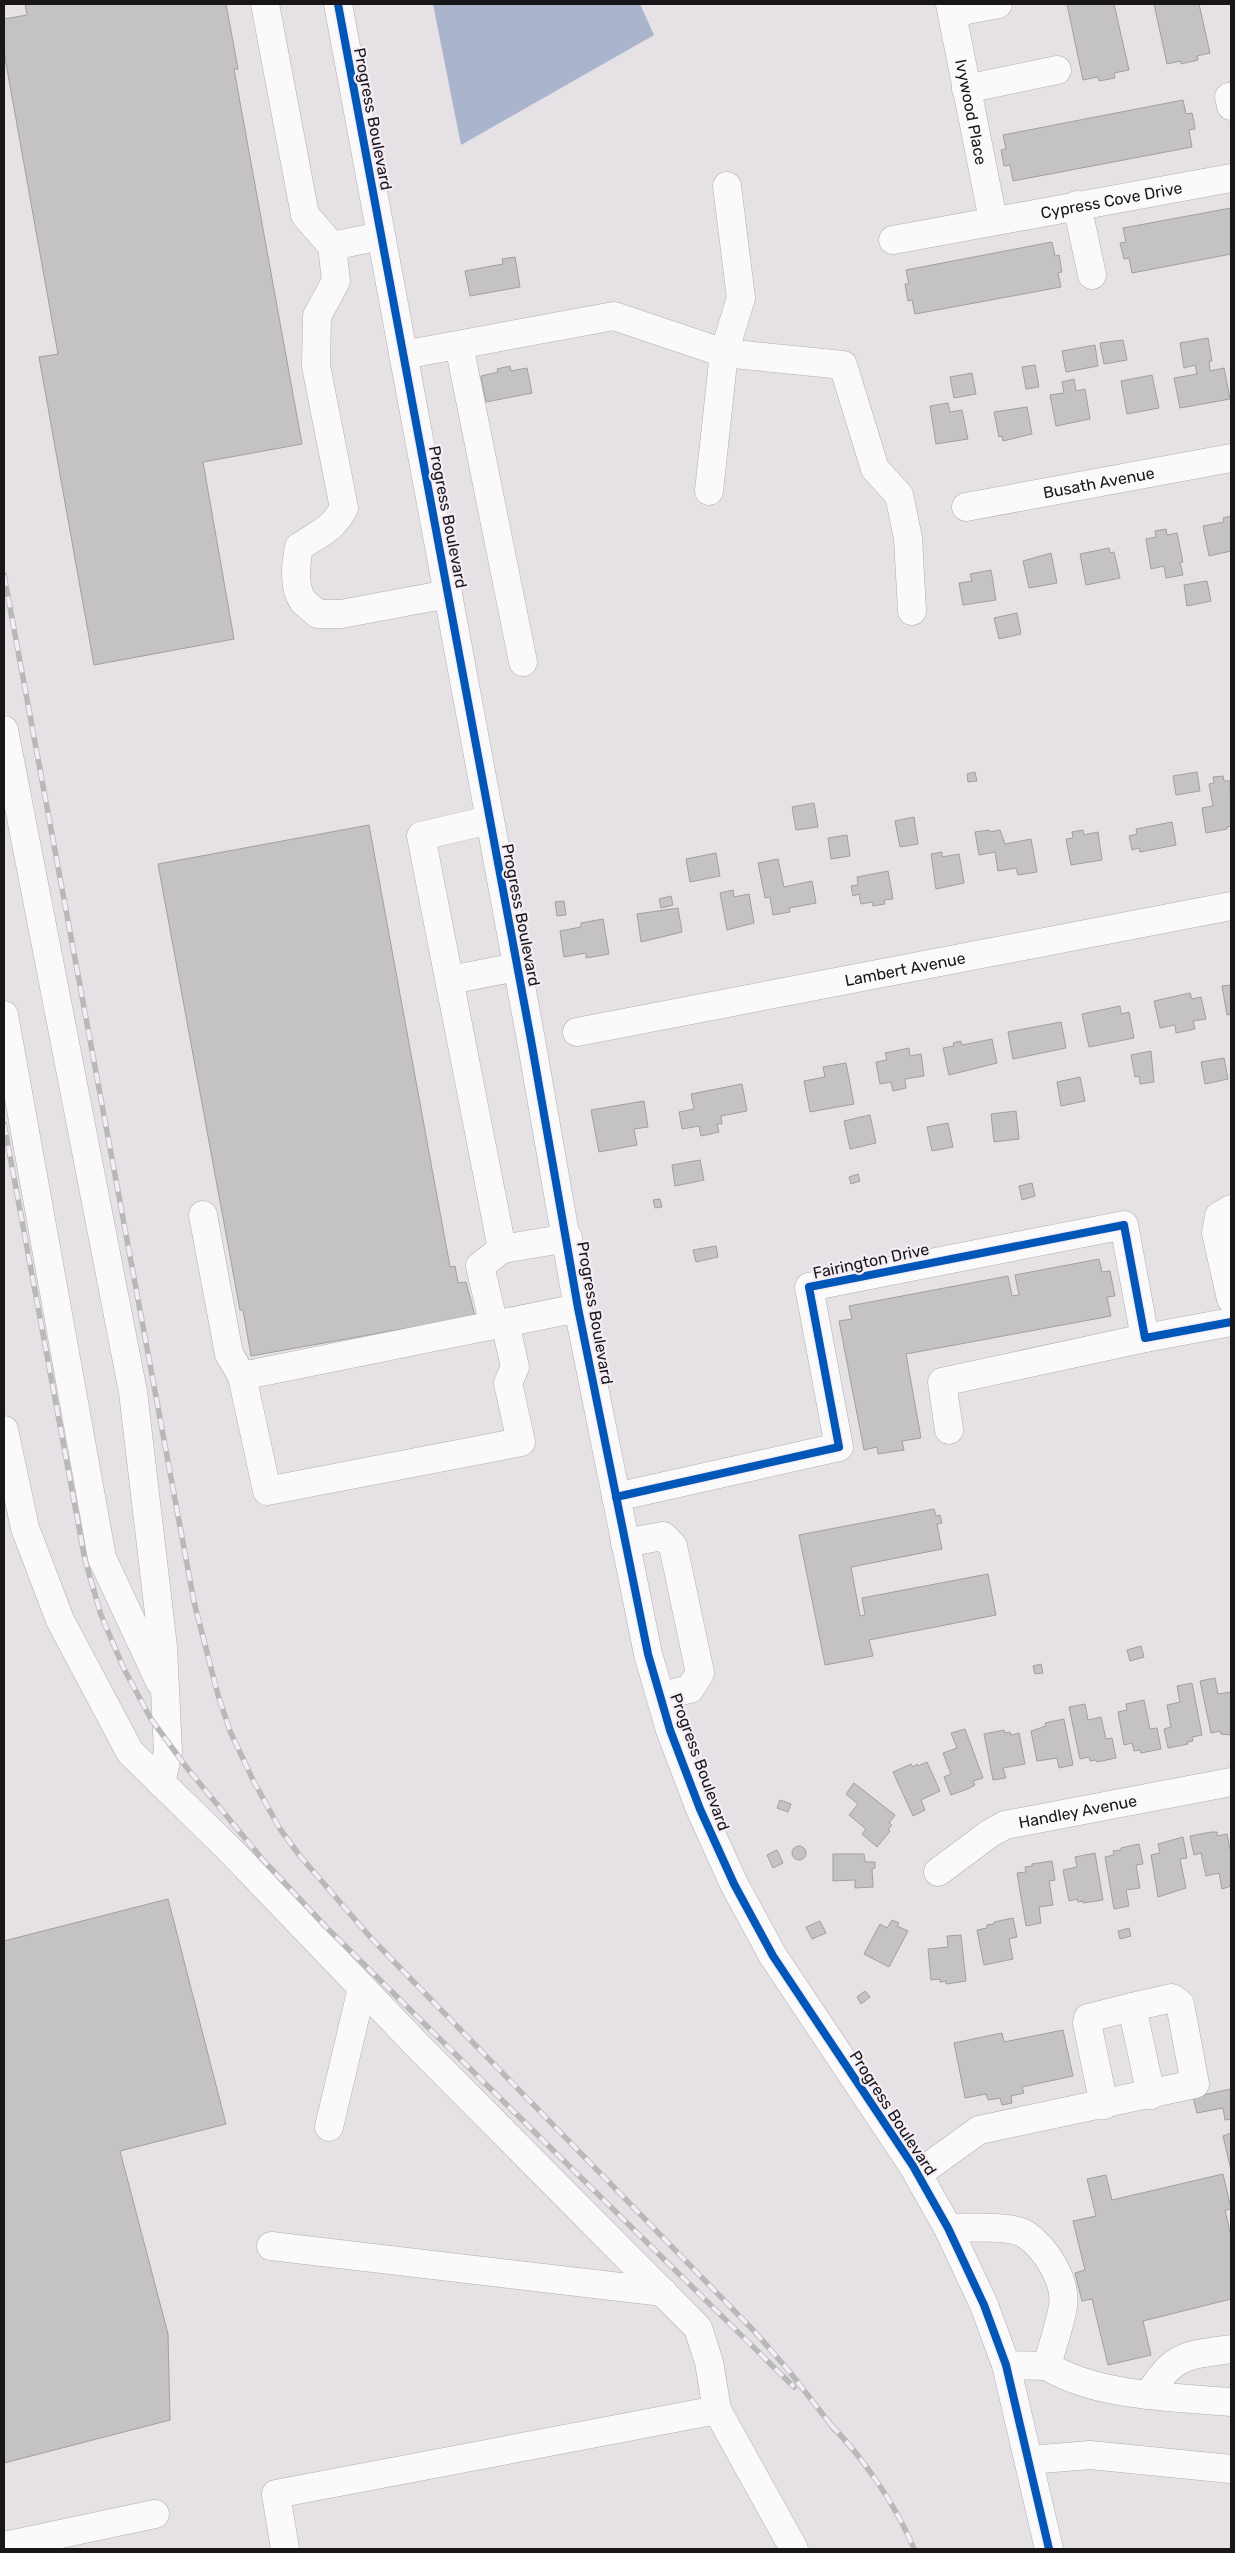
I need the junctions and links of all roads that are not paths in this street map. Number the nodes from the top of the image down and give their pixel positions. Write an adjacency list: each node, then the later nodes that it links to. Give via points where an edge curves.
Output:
1 (265, 4): 13 (street, via 305,215)
2 (338, 4): 11 (street, Progress Boulevard)
3 (998, 4): 4 (street)
4 (951, 8): 6 (street, Ivywood Place)
5 (1058, 70): 6 (street)
6 (966, 89): 10 (street, Ivywood Place)
7 (1231, 178): 9 (street, Cypress Cove Drive)
8 (727, 186): 16 (street, via 741,298)
9 (1077, 205): 10 (street, Cypress Cove Drive); 14 (street)
10 (993, 220): 12 (street, Cypress Cove Drive)
11 (381, 236): 13 (street); 17 (street, Progress Boulevard)
12 (893, 240)
13 (332, 246): 21 (street, via 336,281 317,316 316,366 344,508 337,522 327,531 299,547 297,579 302,600 318,614 341,614)
14 (1092, 275)
15 (459, 345): 16 (street, via 614,316); 17 (street); 23 (street)
16 (724, 353): 19 (street); 22 (street, via 842,365 874,469 899,495 908,538)
17 (404, 355): 21 (street, Progress Boulevard)
18 (1231, 458): 20 (street, Busath Avenue)
19 (709, 491)
20 (966, 507)
21 (448, 594): 25 (street, Progress Boulevard)
22 (912, 611)
23 (523, 662)
24 (4, 730): 45 (street, via 133,1392)
25 (489, 820): 27 (street, Progress Boulevard); 28 (street, via 421,836)
26 (1231, 906): 30 (street, Lambert Avenue)
27 (517, 967): 28 (street); 33 (street, Progress Boulevard)
28 (450, 980): 34 (street)
29 (4, 1015): 45 (street, via 102,1558)
30 (577, 1032)
31 (1231, 1209): 35 (street, via 1219,1216 1216,1233)
32 (203, 1215): 40 (street, via 229,1354)
33 (568, 1238): 34 (street); 36 (street, Progress Boulevard)
34 (502, 1249): 38 (street, via 480,1266)
35 (1231, 1299)
36 (578, 1308): 38 (street); 43 (street, Progress Boulevard)
37 (1231, 1322): 39 (street)
38 (500, 1324): 40 (street); 40 (street, via 515,1367 508,1383 521,1442 267,1491)
39 (1145, 1338): 42 (street, via 942,1382); 43 (street, Fairington Drive, via 1124,1225 809,1287 839,1447)
40 (242, 1376)
41 (4, 1430): 47 (street, via 25,1528 60,1620 130,1752)
42 (949, 1430)
43 (616, 1497): 44 (street, Progress Boulevard)
44 (625, 1543): 46 (street, Progress Boulevard); 46 (street, via 663,1536 673,1546 700,1673 690,1689)
45 (166, 1695): 47 (street, via 168,1752)
46 (660, 1696): 55 (street, Progress Boulevard, via 700,1809 738,1892 773,1956)
47 (161, 1782): 50 (street)
48 (1231, 1782): 49 (street, Handley Avenue, via 1005,1826)
49 (938, 1872)
50 (362, 1988): 54 (street); 58 (street)
51 (1132, 2007): 52 (street); 52 (street, via 1172,1998 1180,2004 1195,2084); 53 (street, via 1088,2018)
52 (1151, 2095): 53 (street)
53 (1104, 2105): 55 (street, via 979,2130)
54 (329, 2127)
55 (918, 2174): 56 (street, Progress Boulevard)
56 (948, 2228): 60 (street, Progress Boulevard, via 984,2305); 61 (street, via 992,2228 1024,2233 1050,2259 1061,2282 1063,2304)
57 (271, 2246): 58 (street)
58 (663, 2292): 64 (street, via 698,2328 709,2362)
59 (1231, 2349): 62 (street, via 1178,2360 1160,2375)
60 (1006, 2365): 61 (street); 65 (street, Progress Boulevard)
61 (1047, 2366): 62 (street, via 1092,2385)
62 (1149, 2395): 63 (street)
63 (1231, 2402)
64 (717, 2410): 69 (street, via 276,2494); 70 (street)
65 (1029, 2460): 66 (street, via 1090,2455); 71 (street, Progress Boulevard)
66 (1231, 2469)
67 (155, 2514): 68 (street)
68 (4, 2546)
69 (285, 2549)
70 (794, 2549)
71 (1049, 2549)

